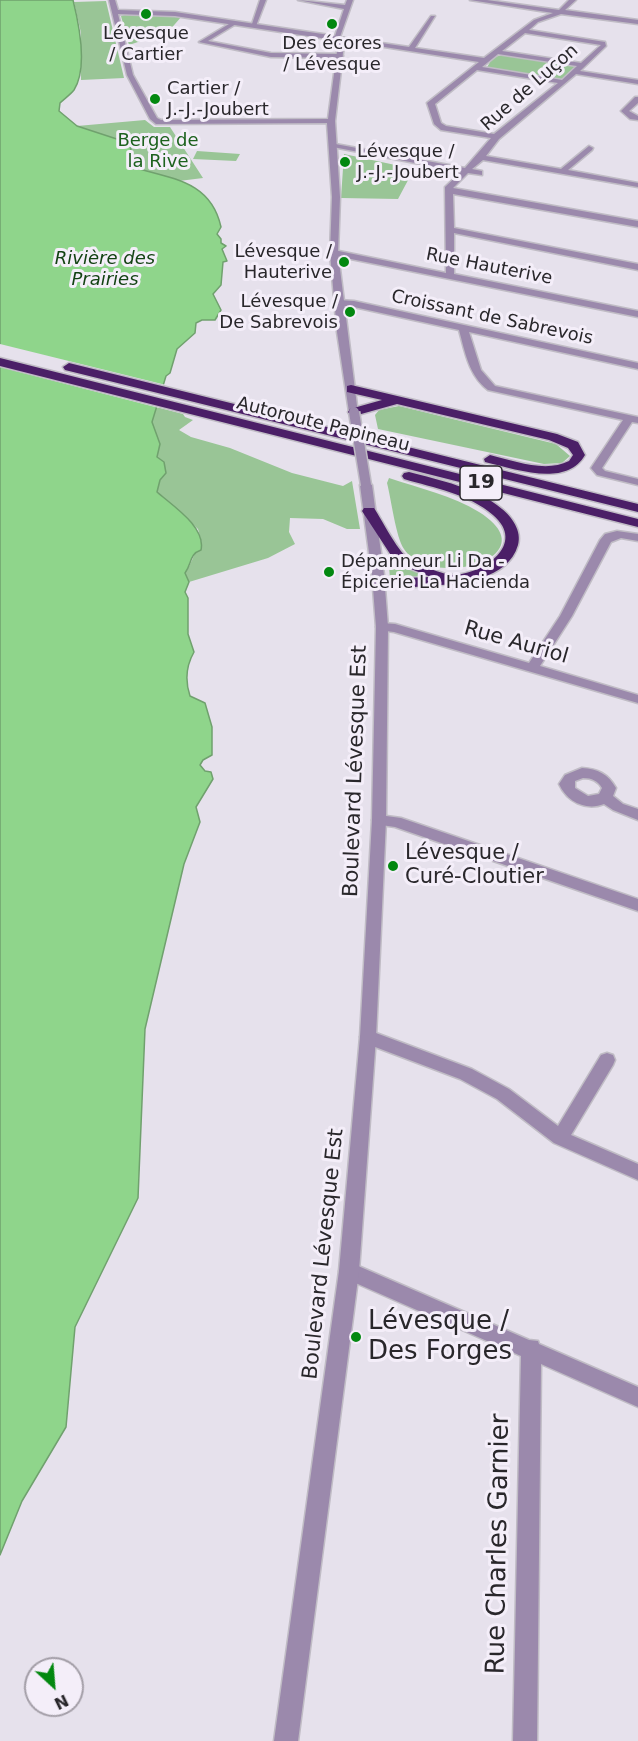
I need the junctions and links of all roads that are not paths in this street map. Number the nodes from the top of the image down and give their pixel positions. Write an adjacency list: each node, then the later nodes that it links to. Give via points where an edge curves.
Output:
1 (112, 0): 8 (street)
2 (263, 0): 13 (street)
3 (301, 0): 7 (street)
4 (473, 0): 6 (street)
5 (573, 0): 9 (street)
6 (484, 1): 9 (street)
7 (348, 3): 15 (street)
8 (115, 12): 12 (street, via 154,12); 27 (street, via 129,75 154,119 168,124)
9 (560, 12): 11 (street); 14 (street, via 536,21)
10 (433, 17): 16 (street)
11 (638, 22)
12 (234, 23): 13 (street); 18 (street, via 202,42 271,55)
13 (253, 26): 15 (street)
14 (524, 31): 17 (street); 20 (street, Rue de Luçon, via 603,43)
15 (336, 38): 16 (street); 18 (street, Boulevard Lévesque Est, via 341,44)
16 (411, 49): 19 (street)
17 (498, 52): 19 (street); 20 (street)
18 (339, 56): 27 (street, Boulevard Lévesque Est)
19 (486, 61): 21 (street)
20 (583, 65): 22 (street, Rue de Luçon)
21 (477, 68): 23 (street); 28 (street, via 434,99 432,109 444,128)
22 (575, 72): 23 (street, Rue de Luçon); 24 (street)
23 (564, 82): 28 (street, Rue de Luçon)
24 (638, 82)
25 (638, 99): 26 (street, via 625,111)
26 (638, 118)
27 (331, 121): 29 (street, Boulevard Lévesque Est)
28 (496, 137): 31 (street, Rue de Luçon)
29 (333, 148): 34 (street); 40 (street, Boulevard Lévesque Est)
30 (589, 148): 33 (street)
31 (481, 157): 32 (street); 34 (street, Rue de Luçon)
32 (495, 160): 33 (street); 35 (street, Rue de Luçon)
33 (562, 171): 36 (street)
34 (461, 173): 35 (street); 37 (street, Rue de Luçon)
35 (473, 179): 37 (street, Rue de Luçon)
36 (638, 185)
37 (450, 191): 38 (street); 39 (street, Rue de Luçon)
38 (638, 224)
39 (450, 230): 41 (street); 42 (street, Rue de Luçon)
40 (334, 253): 42 (street, Rue Hauterive); 43 (street, Boulevard Lévesque Est)
41 (638, 267)
42 (450, 276): 44 (street, Rue Hauterive)
43 (339, 303): 45 (street, Croissant de Sabrevois); 49 (street, Boulevard Lévesque Est)
44 (638, 314)
45 (464, 330): 48 (street, Croissant de Sabrevois); 52 (street, via 484,384)
46 (0, 350): 54 (highway, Autoroute Papineau / 19)
47 (0, 362): 53 (highway, Autoroute Papineau / 19)
48 (638, 366)
49 (351, 389): 50 (highway); 51 (street, Boulevard Lévesque Est)
50 (398, 399): 51 (highway); 54 (highway, via 563,440 577,448 579,459 569,467 551,470)
51 (354, 412): 57 (street, Boulevard Lévesque Est, bridge)
52 (633, 419): 55 (street, via 597,468 602,473)
53 (323, 444): 58 (highway, Autoroute Papineau / 19); 60 (highway, via 473,497 502,516 512,537 503,561 483,572)
54 (381, 444): 56 (highway, Autoroute Papineau / 19)
55 (638, 482)
56 (638, 508)
57 (369, 511): 60 (highway, via 401,560); 61 (street, Boulevard Lévesque Est)
58 (638, 523)
59 (638, 538): 63 (street, via 618,534 606,540 566,616)
60 (448, 579): 61 (highway)
61 (379, 584): 62 (street, Boulevard Lévesque Est)
62 (382, 627): 63 (street, Rue Auriol); 67 (street, Boulevard Lévesque Est)
63 (532, 669): 64 (street, Rue Auriol)
64 (638, 699)
65 (605, 796): 66 (street, via 618,807)
66 (638, 815)
67 (379, 820): 68 (street, via 396,822); 69 (street, Boulevard Lévesque Est)
68 (638, 905)
69 (368, 1037): 71 (street, via 466,1074 503,1094); 73 (street, Boulevard Lévesque Est)
70 (607, 1060): 71 (street)
71 (560, 1138): 72 (street)
72 (638, 1172)
73 (349, 1271): 74 (street); 76 (street, Boulevard Lévesque Est)
74 (531, 1348): 75 (street); 77 (street, Rue Charles Garnier)
75 (638, 1397)
76 (286, 1741)
77 (525, 1741)

